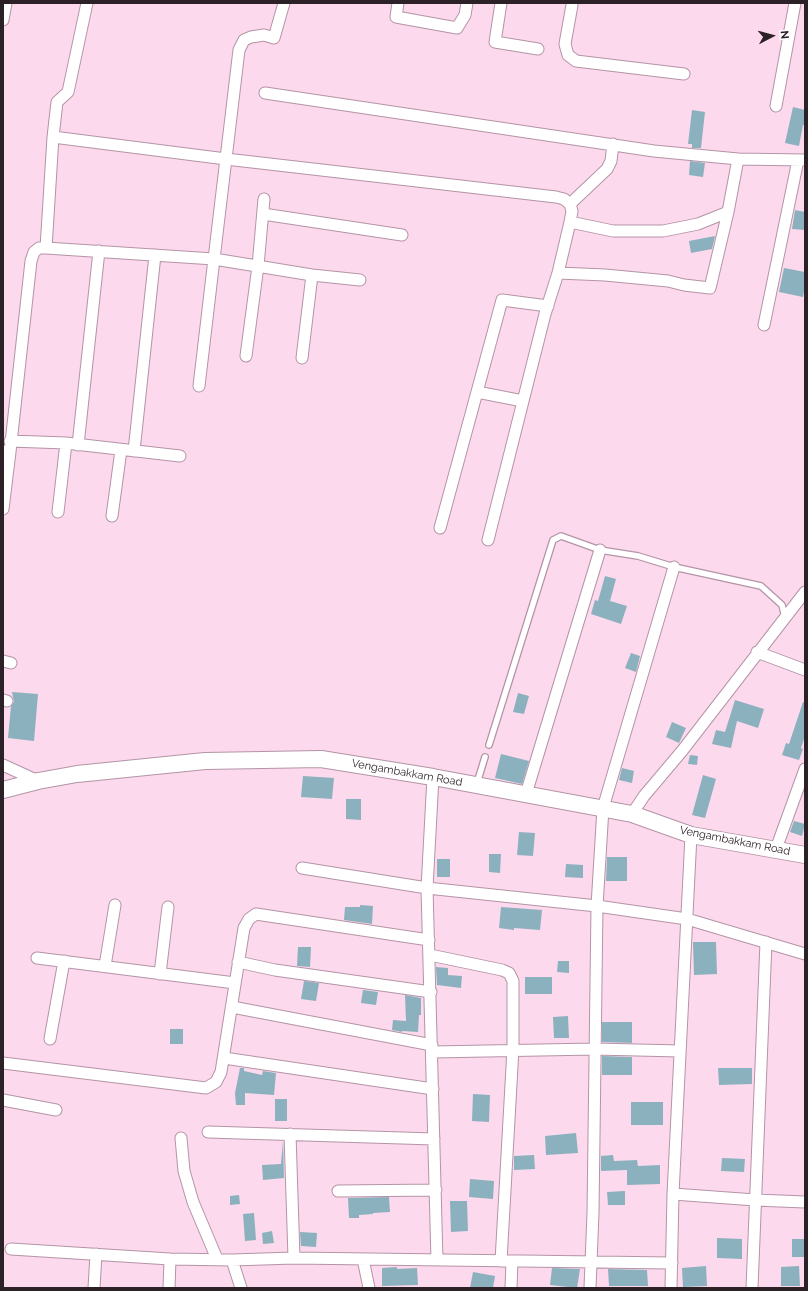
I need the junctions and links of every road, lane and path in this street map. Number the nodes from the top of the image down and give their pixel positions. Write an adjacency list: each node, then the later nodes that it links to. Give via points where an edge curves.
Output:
1 (6, 3): 9 (street)
2 (87, 3): 14 (street, via 68,92 57,102)
3 (284, 3): 16 (street, via 274,38 264,35 251,37 244,40 239,50)
4 (398, 3): 5 (street, via 396,17 457,28 465,15)
5 (467, 3)
6 (500, 3): 10 (street, via 496,42)
7 (795, 3): 13 (street)
8 (571, 4): 11 (street, via 565,44 568,55 576,61)
9 (3, 20)
10 (538, 49)
11 (684, 74)
12 (265, 93): 15 (street)
13 (776, 106)
14 (53, 137): 16 (street); 25 (street)
15 (613, 144): 17 (street, via 654,151); 20 (street, via 611,161 607,169)
16 (226, 159): 20 (street, via 556,197); 28 (street)
17 (738, 159): 18 (street); 21 (street)
18 (802, 160): 34 (street)
19 (264, 199): 22 (street)
20 (570, 204): 23 (street)
21 (728, 212): 23 (street, via 698,224 663,231 613,231); 30 (street, via 710,288 668,281)
22 (263, 214): 24 (street); 29 (street)
23 (570, 222): 30 (street)
24 (402, 235)
25 (46, 248): 26 (street); 42 (street, via 39,248 34,252 31,261)
26 (100, 251): 27 (street); 41 (street)
27 (155, 255): 28 (street); 44 (street)
28 (214, 259): 29 (street); 37 (street)
29 (258, 266): 31 (street); 35 (street)
30 (558, 273): 33 (street)
31 (312, 275): 32 (street); 36 (street)
32 (360, 280)
33 (548, 306): 38 (street, via 502,300); 39 (street)
34 (764, 325)
35 (246, 356)
36 (302, 358)
37 (200, 386)
38 (477, 392): 39 (street); 49 (street)
39 (523, 401): 50 (street)
40 (66, 444): 41 (street); 42 (street); 47 (street)
41 (78, 445): 43 (street)
42 (8, 448): 46 (street)
43 (121, 450): 44 (street); 48 (street)
44 (134, 451): 45 (street)
45 (180, 456)
46 (3, 509)
47 (58, 512)
48 (112, 516)
49 (440, 528)
50 (488, 540)
51 (600, 550): 52 (lane, via 638,556); 57 (lane, via 561,536 553,540); 65 (street)
52 (674, 567): 54 (lane, via 761,586 782,605); 66 (street)
53 (805, 592): 54 (street)
54 (784, 617): 55 (street)
55 (757, 652): 56 (street); 67 (street)
56 (805, 670)
57 (489, 746)
58 (485, 757): 63 (lane)
59 (3, 766): 62 (street)
60 (805, 769): 69 (street)
61 (433, 777): 62 (main road, Vengambakkam Road, via 321,759 298,759 205,760 77,774); 63 (main road, Vengambakkam Road); 72 (street)
62 (38, 781): 64 (main road, Vengambakkam Road)
63 (476, 785): 65 (main road, Vengambakkam Road)
64 (3, 790)
65 (526, 794): 66 (main road, Vengambakkam Road)
66 (603, 808): 67 (main road, Vengambakkam Road); 75 (street)
67 (632, 814): 68 (main road, Vengambakkam Road)
68 (691, 835): 69 (main road, Vengambakkam Road); 76 (street)
69 (776, 849): 70 (main road, Vengambakkam Road)
70 (805, 856)
71 (302, 868): 72 (street)
72 (427, 888): 75 (street); 77 (street)
73 (115, 904): 84 (street)
74 (168, 906): 85 (street)
75 (597, 906): 76 (street); 91 (street)
76 (687, 920): 78 (street); 93 (street)
77 (430, 940): 80 (street); 83 (street, via 256,914 248,919 244,928)
78 (766, 942): 79 (street); 106 (street)
79 (805, 954)
80 (430, 955): 87 (street); 92 (street, via 509,973 513,981)
81 (37, 958): 82 (street)
82 (64, 961): 84 (street); 89 (street)
83 (238, 962): 86 (street); 87 (street, via 276,970)
84 (105, 966): 85 (street)
85 (160, 974): 86 (street)
86 (235, 983): 88 (street)
87 (431, 992): 90 (street)
88 (232, 1007): 90 (street); 94 (street)
89 (50, 1039)
90 (432, 1048): 92 (street); 96 (street)
91 (595, 1048): 92 (street); 93 (street); 117 (street)
92 (513, 1049): 116 (street)
93 (680, 1051): 105 (street)
94 (224, 1058): 95 (street, via 216,1082 206,1088); 96 (street)
95 (3, 1063)
96 (433, 1089): 102 (street)
97 (3, 1100): 98 (street)
98 (56, 1110)
99 (208, 1132): 100 (street)
100 (290, 1134): 102 (street); 110 (street)
101 (181, 1138): 112 (street, via 184,1171 193,1202)
102 (434, 1139): 103 (street)
103 (436, 1190): 104 (street); 115 (street)
104 (338, 1191)
105 (673, 1194): 106 (street); 118 (street)
106 (755, 1200): 107 (street); 126 (street)
107 (805, 1202)
108 (11, 1249): 109 (street)
109 (96, 1254): 111 (street); 119 (street)
110 (294, 1258): 113 (street); 114 (street)
111 (170, 1259): 112 (street); 120 (street)
112 (217, 1259): 114 (street)
113 (364, 1259): 115 (street); 122 (street)
114 (232, 1260): 121 (street)
115 (437, 1260): 116 (street)
116 (506, 1261): 117 (street); 123 (street)
117 (591, 1262): 118 (street); 124 (street)
118 (672, 1263): 125 (street)
119 (94, 1288)
120 (169, 1288)
121 (241, 1288)
122 (369, 1288)
123 (511, 1288)
124 (590, 1288)
125 (671, 1288)
126 (752, 1288)

